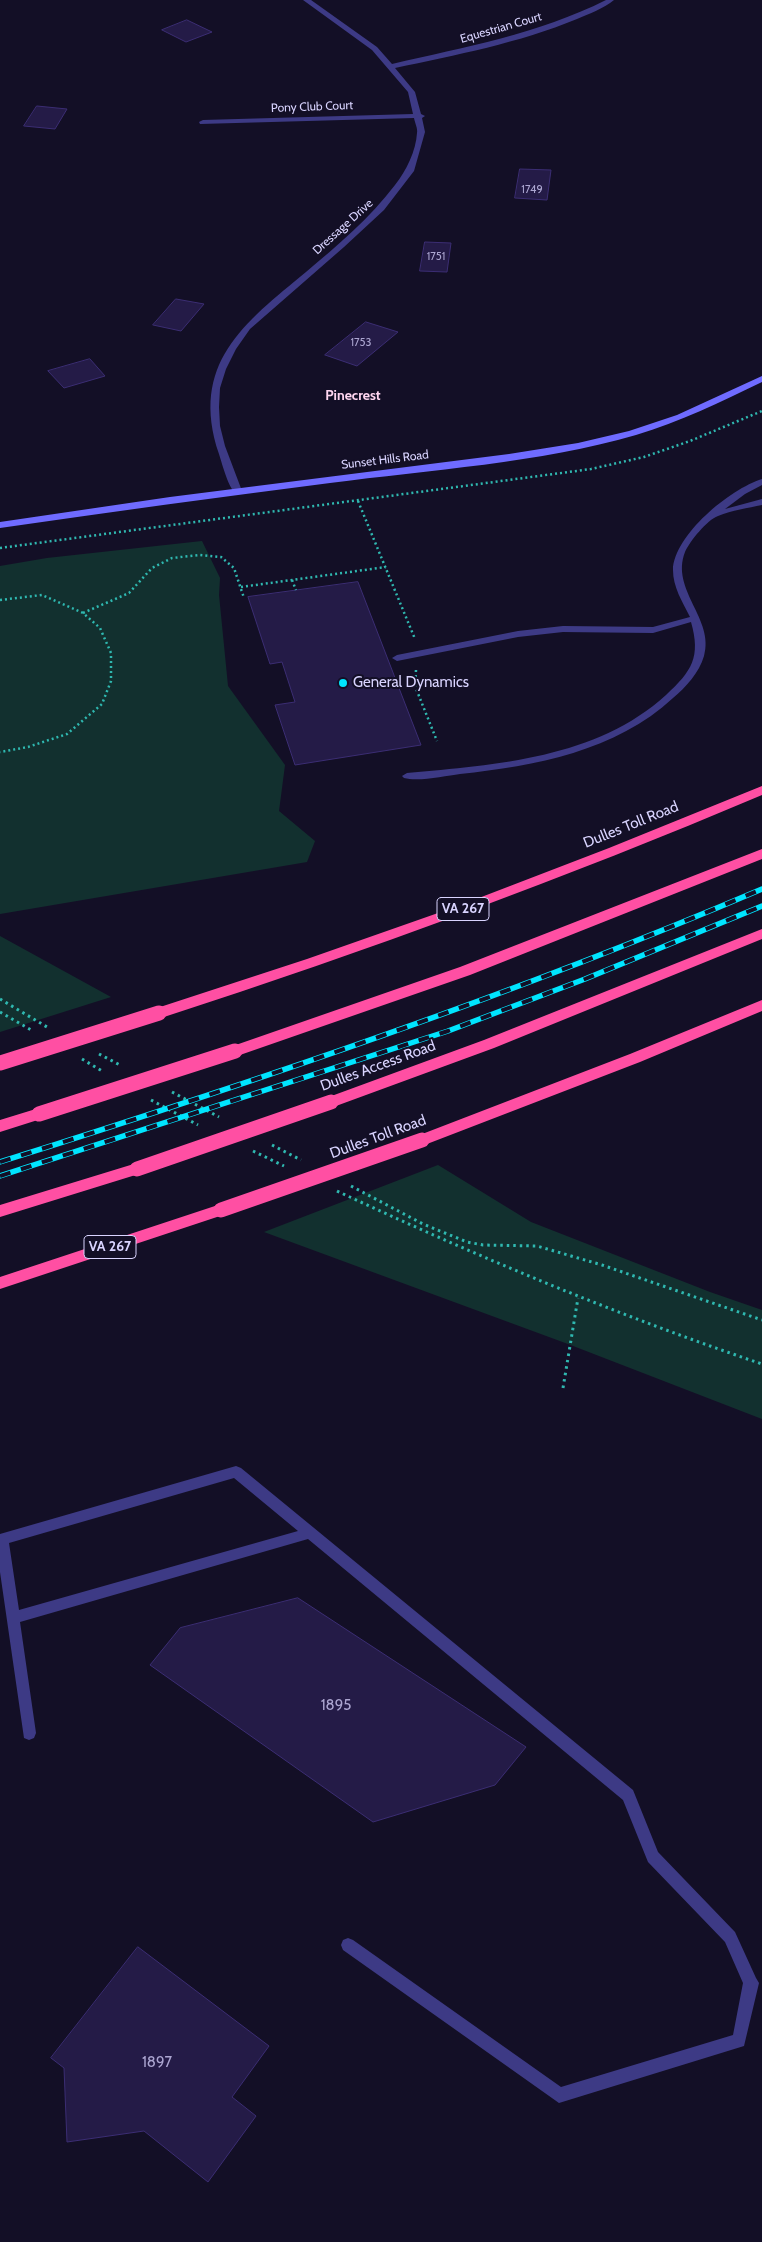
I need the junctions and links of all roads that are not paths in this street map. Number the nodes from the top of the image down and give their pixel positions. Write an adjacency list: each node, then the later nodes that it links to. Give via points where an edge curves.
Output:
1 (306, 0): 3 (street, Dressage Drive, via 355,31)
2 (610, 0): 3 (street, Equestrian Court, via 579,15 511,38)
3 (394, 66): 4 (street, Dressage Drive, via 417,101)
4 (421, 116): 5 (street, Pony Club Court); 8 (street, Dressage Drive, via 420,150 403,184 370,219 247,327 222,366 216,386 216,434)
5 (203, 122)
6 (762, 378): 8 (main road, Sunset Hills Road, via 680,418 610,439 509,457)
7 (762, 482): 10 (lane, via 744,490)
8 (237, 491): 11 (main road, Sunset Hills Road)
9 (762, 502): 10 (lane)
10 (713, 515): 12 (lane, via 695,529 682,546 678,564 679,583)
11 (0, 525)
12 (695, 618): 13 (lane, via 653,630 563,629 518,634); 14 (lane, via 701,645 693,672 668,700 633,726 596,742 554,754 464,772)
13 (397, 658)
14 (407, 776)
15 (762, 790): 19 (highway, Dulles Toll Road / VA 267, bridge, via 486,901 248,985)
16 (762, 854): 20 (highway, bridge, via 466,971 234,1051)
17 (762, 934): 21 (highway, Dulles Access Road, bridge, via 498,1041 331,1102 136,1169)
18 (762, 1005): 22 (highway, Dulles Toll Road / VA 267, bridge, via 636,1058 422,1140)
19 (0, 1063)
20 (0, 1126)
21 (0, 1211)
22 (0, 1283)
23 (309, 1533): 24 (lane); 24 (lane, via 236,1472 2,1538); 26 (lane, via 628,1795 653,1857 730,1937 751,1983 739,2041 559,2096)
24 (13, 1618): 25 (lane)
25 (29, 1733)
26 (348, 1945)

